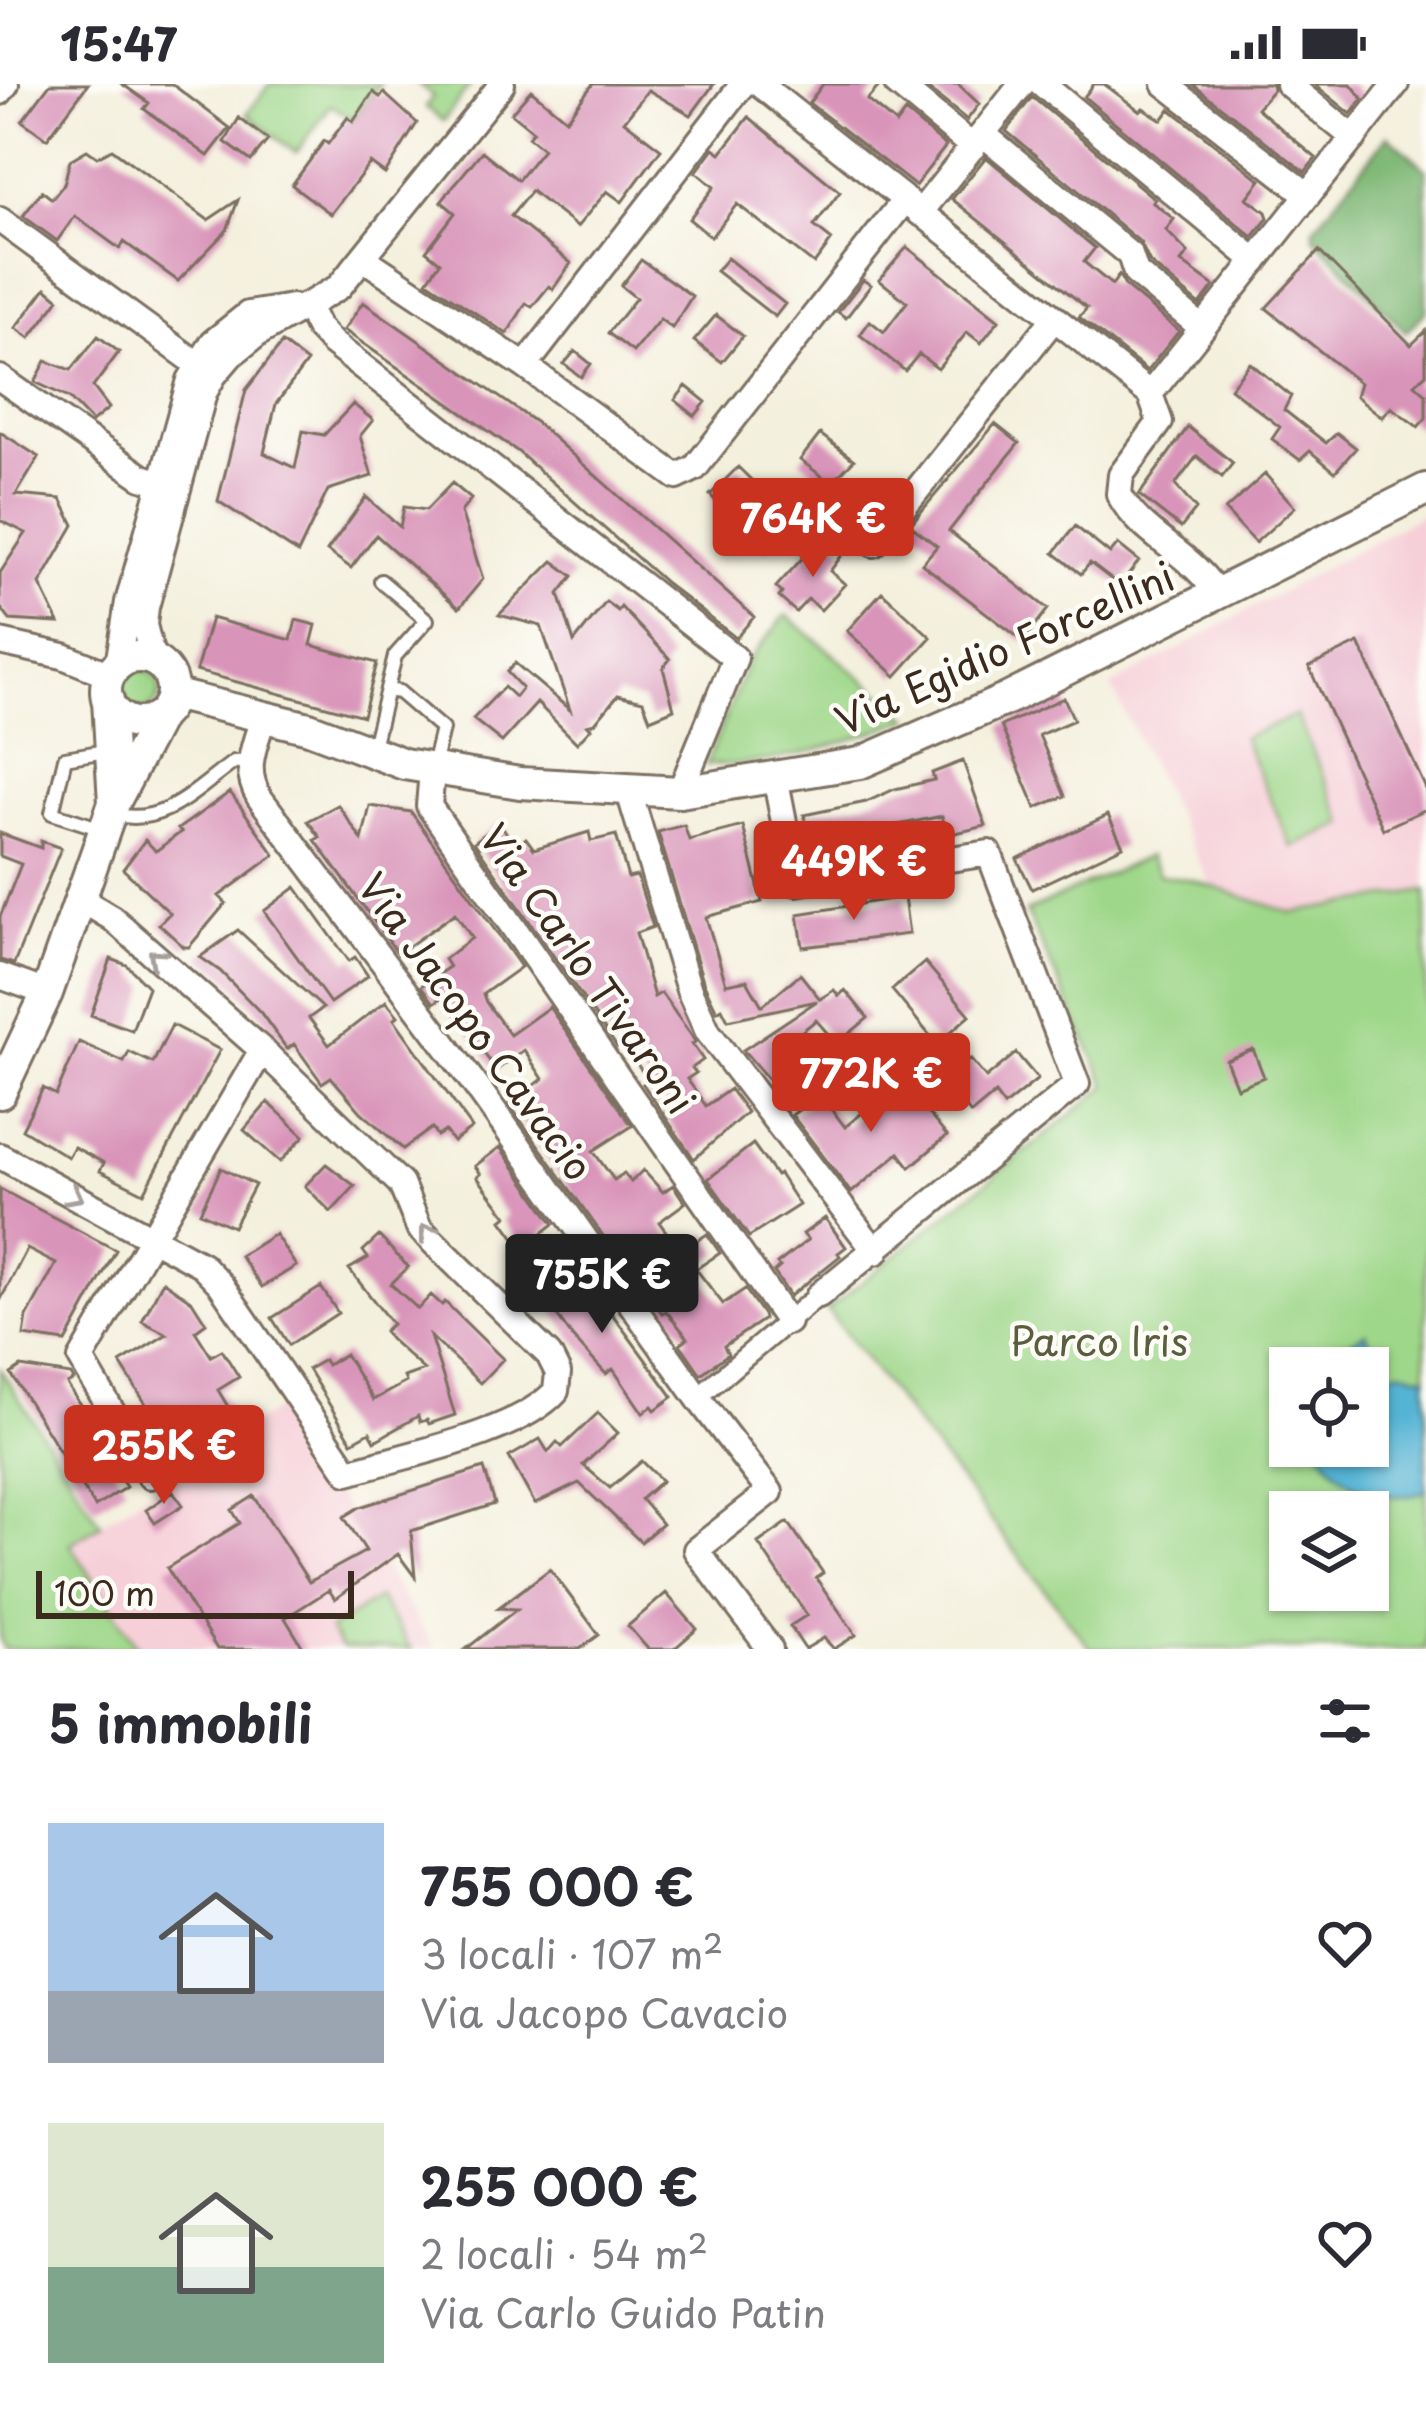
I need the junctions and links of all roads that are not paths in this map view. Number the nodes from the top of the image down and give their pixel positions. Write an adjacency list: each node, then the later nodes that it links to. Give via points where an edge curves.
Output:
1 (6, 84): 10 (street)
2 (502, 84): 16 (street)
3 (742, 84): 21 (street)
4 (759, 84): 14 (street)
5 (897, 84): 12 (street)
6 (1165, 84): 13 (street)
7 (1288, 84): 11 (street)
8 (1396, 84): 11 (street)
9 (1025, 85): 12 (street); 17 (street)
10 (0, 92)
11 (1354, 138): 13 (street)
12 (978, 141): 14 (street); 20 (street, via 1130,255 1136,272)
13 (1307, 195): 17 (street)
14 (912, 207): 19 (street); 21 (street, via 687,475 667,473)
15 (0, 220): 22 (street)
16 (363, 258): 18 (street, via 339,287); 21 (street)
17 (1256, 261): 20 (street)
18 (306, 305): 22 (street); 42 (street, via 332,343 735,658)
19 (1053, 320): 24 (street); 27 (street)
20 (1202, 328): 24 (street)
21 (525, 367)
22 (206, 370): 25 (street)
23 (0, 378): 25 (street, via 142,477)
24 (1150, 394): 29 (street, via 1160,422 1121,475 1119,494)
25 (169, 486): 31 (street, via 144,625); 32 (street)
26 (1426, 489): 29 (street, Via Egidio Forcellini)
27 (874, 544)
28 (381, 581): 33 (lane, via 427,620 395,656)
29 (1218, 596): 40 (street, Via Egidio Forcellini, via 860,763)
30 (0, 642): 32 (street, via 63,656)
31 (153, 660): 32 (street, via 138,657); 34 (street, via 168,674)
32 (112, 680): 34 (street, via 124,719 135,723); 36 (street)
33 (387, 690): 37 (lane); 39 (lane, via 442,729)
34 (165, 705): 35 (street, Via Egidio Forcellini); 43 (street)
35 (263, 716): 37 (street, Via Egidio Forcellini); 38 (street)
36 (112, 750): 43 (street); 43 (lane, via 65,758 52,813)
37 (372, 752): 39 (street, Via Egidio Forcellini)
38 (249, 761): 43 (lane, via 234,762 162,814); 54 (street, Via Jacopo Cavacio, via 259,797)
39 (432, 771): 41 (street, Via Egidio Forcellini); 53 (street, Via Carlo Tivaroni, via 429,806)
40 (775, 776): 42 (street, Via Egidio Forcellini); 51 (street, via 796,883 988,854 1077,1084)
41 (629, 791): 42 (street, Via Egidio Forcellini); 51 (street, via 708,1032)
42 (680, 792)
43 (110, 816): 44 (street)
44 (80, 899): 46 (street); 47 (street, one-way to 44)
45 (0, 976): 46 (street)
46 (47, 993): 48 (street)
47 (262, 1050): 50 (street); 50 (street, one-way to 47, via 221,1285 348,1472 501,1426 549,1399 559,1380 548,1355 419,1228 401,1184)
48 (0, 1093)
49 (0, 1156): 50 (street, one-way to 50)
50 (151, 1237): 55 (street, via 81,1359)
51 (876, 1252): 52 (street)
52 (819, 1295): 53 (street)
53 (788, 1322): 54 (street)
54 (699, 1396): 56 (street, Via Jacopo Cavacio, via 770,1492 696,1550)
55 (150, 1476)
56 (764, 1647)

